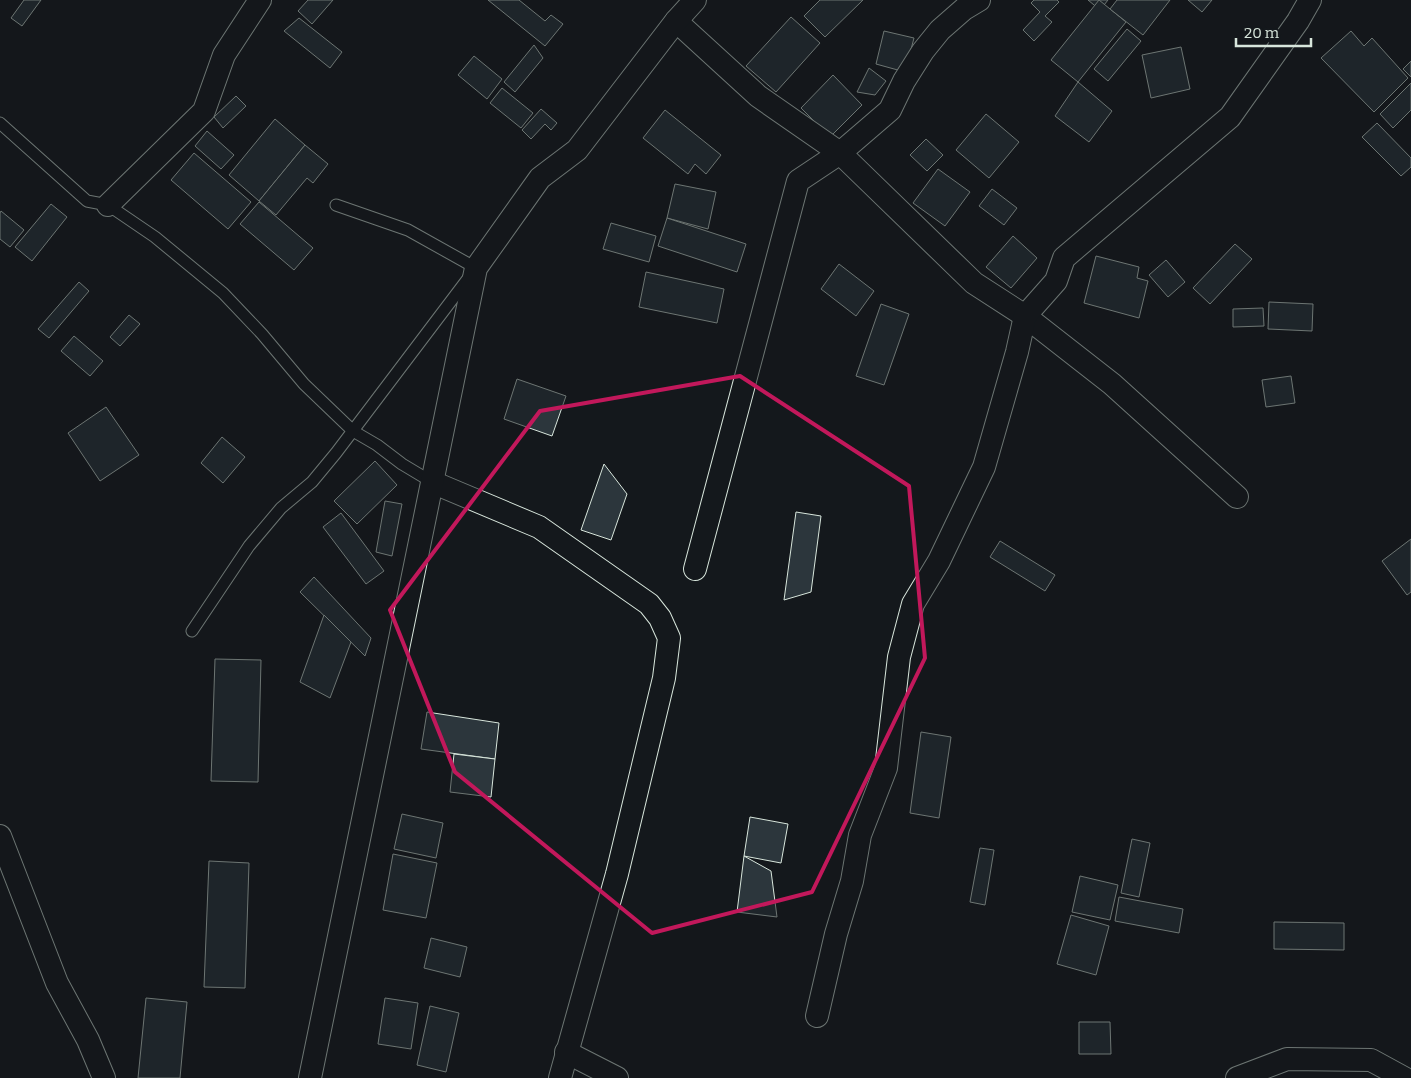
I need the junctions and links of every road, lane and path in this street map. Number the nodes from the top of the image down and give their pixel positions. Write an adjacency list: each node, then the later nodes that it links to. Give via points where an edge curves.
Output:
1 (260, 0): 8 (street, via 224,56 204,111)
2 (695, 0): 5 (street)
3 (979, 0): 7 (street, via 940,30 904,81 890,110)
4 (1310, 0): 11 (street, via 1230,117 1064,258 1056,281)
5 (676, 21): 7 (street, via 758,96); 10 (street, via 577,150 540,178)
6 (0, 123): 8 (lane, via 87,201)
7 (840, 154): 11 (street, via 974,283); 15 (street, via 798,181)
8 (108, 205): 12 (lane, via 155,237 223,293 304,384)
9 (336, 205): 10 (lane, via 408,230)
10 (476, 268): 12 (lane); 13 (street)
11 (1025, 316): 14 (street, via 1112,384); 18 (street, via 984,467 939,561 913,604 899,656 886,768 860,835 852,881)
12 (353, 431): 13 (lane); 16 (lane, via 312,482 281,508 249,546)
13 (432, 482): 19 (street, via 539,527 649,604 669,638 664,678 617,874); 21 (street)
14 (1236, 497)
15 (695, 569)
16 (192, 630)
17 (0, 836): 20 (street, via 57,982)
18 (816, 1016)
19 (566, 1052): 22 (street); 23 (street)
20 (104, 1078)
21 (310, 1078)
22 (560, 1078)
23 (617, 1078)
24 (1237, 1078): 25 (street, via 1287,1059 1371,1060)
25 (1404, 1078)

